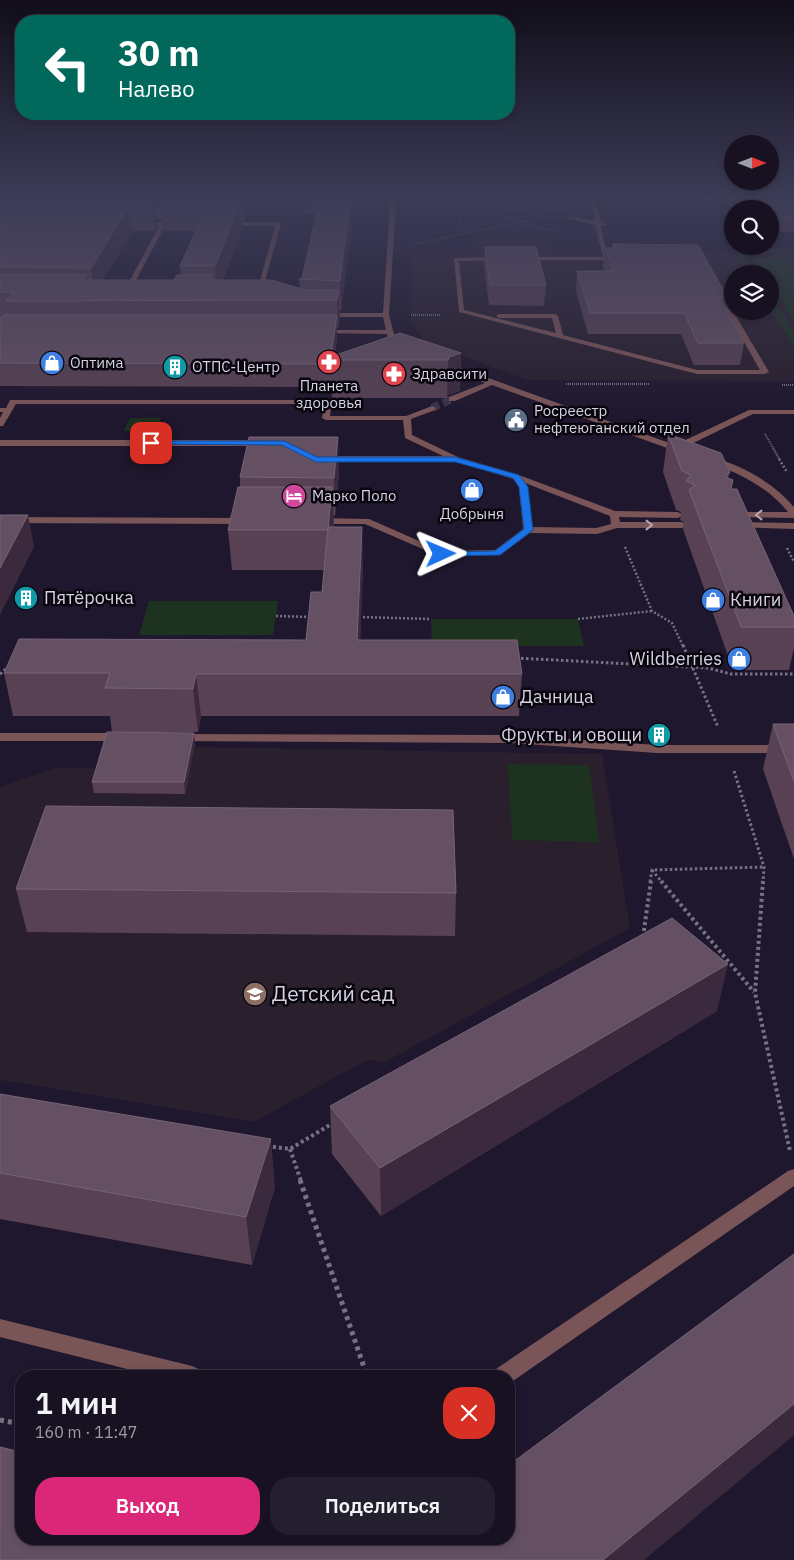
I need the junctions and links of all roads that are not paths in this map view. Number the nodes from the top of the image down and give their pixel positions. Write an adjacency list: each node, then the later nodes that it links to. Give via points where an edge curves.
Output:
1 (139, 270): 7 (street)
2 (265, 270): 10 (street)
3 (389, 270): 13 (street)
4 (457, 270): 14 (street, via 461,310)
5 (714, 284): 17 (street, via 765,372 697,372)
6 (113, 299): 7 (street)
7 (123, 299): 8 (street)
8 (132, 299)
9 (247, 299): 10 (street)
10 (257, 299): 11 (street)
11 (265, 302)
12 (316, 314): 13 (street)
13 (386, 315): 16 (street)
14 (480, 316): 17 (street); 17 (street, via 555,316)
15 (315, 332): 16 (street)
16 (389, 332): 18 (street, via 392,339)
17 (560, 337)
18 (409, 351)
19 (437, 363): 20 (street)
20 (491, 383): 21 (street); 29 (street)
21 (452, 399)
22 (432, 408): 25 (street)
23 (4, 410): 25 (street, via 13,402 328,402 326,418); 26 (street)
24 (794, 412): 29 (street, via 752,412)
25 (407, 418): 33 (street, via 408,436)
26 (0, 424)
27 (0, 443): 28 (street)
28 (274, 443)
29 (676, 448): 30 (street)
30 (694, 454)
31 (703, 457): 36 (street, via 762,483 778,495)
32 (316, 459): 33 (street)
33 (455, 459): 34 (street)
34 (516, 477): 35 (street); 46 (street, via 524,487)
35 (614, 514): 37 (street); 42 (street)
36 (794, 514): 38 (street, one-way to 38)
37 (678, 515)
38 (725, 515)
39 (0, 520): 40 (street)
40 (257, 521)
41 (306, 521): 46 (street, via 366,521 441,554 497,553)
42 (616, 525): 43 (street, one-way to 43); 46 (street, via 597,531)
43 (682, 525)
44 (729, 525): 45 (street)
45 (794, 526)
46 (528, 530)
47 (0, 737): 48 (street)
48 (138, 737)
49 (167, 738): 50 (street, via 510,739 657,748)
50 (794, 749)
51 (794, 1176): 54 (street)
52 (0, 1328): 53 (street)
53 (168, 1370)
54 (512, 1370)

